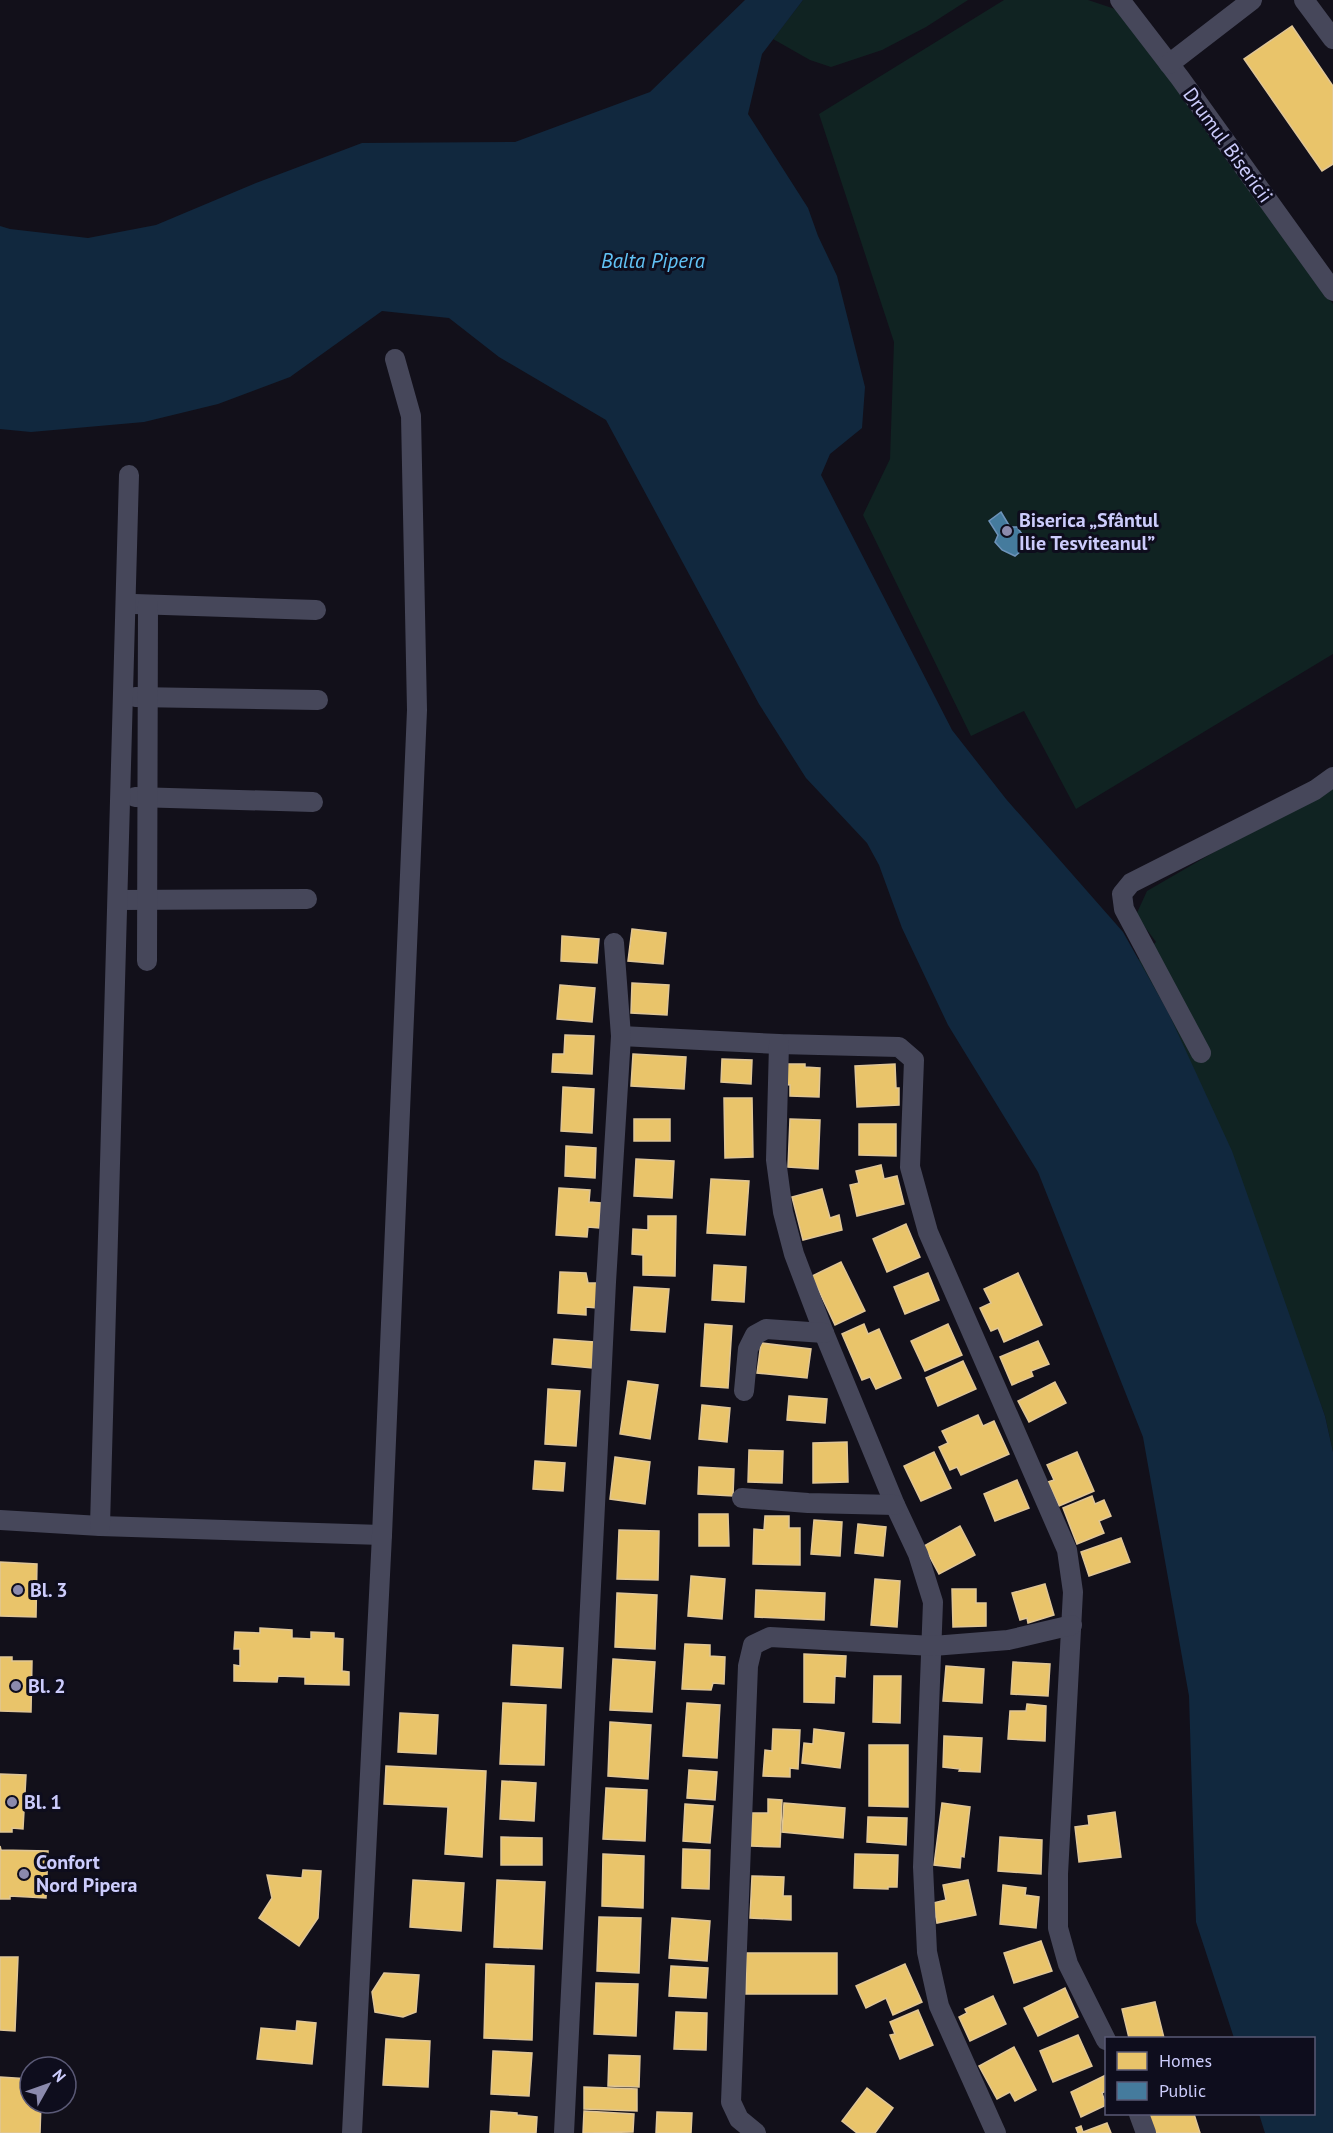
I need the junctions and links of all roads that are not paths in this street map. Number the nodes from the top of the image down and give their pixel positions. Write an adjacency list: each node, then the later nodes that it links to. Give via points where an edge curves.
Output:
1 (1120, 0): 5 (street, Drumul Bisericii)
2 (1252, 0): 5 (street)
3 (1304, 0): 4 (street)
4 (1333, 39)
5 (1169, 64): 6 (street, Drumul Bisericii)
6 (1333, 291)
7 (395, 359): 33 (street, via 411,416 417,711)
8 (129, 475): 9 (street)
9 (126, 604): 10 (street); 12 (street)
10 (147, 605): 11 (street); 13 (street)
11 (316, 610)
12 (123, 696): 13 (street); 16 (street)
13 (147, 697): 14 (street); 17 (street)
14 (318, 700)
15 (1333, 777): 26 (street, via 1315,790 1131,883 1122,894 1124,909)
16 (120, 797): 17 (street); 20 (street)
17 (148, 798): 18 (street); 21 (street)
18 (313, 802)
19 (307, 898): 21 (street)
20 (118, 900): 21 (street); 32 (street)
21 (148, 900): 23 (street)
22 (614, 943): 24 (street)
23 (147, 961)
24 (621, 1036): 25 (street); 39 (street)
25 (779, 1044): 27 (street, via 776,1160 783,1212 794,1254); 34 (street, via 899,1047 914,1060 910,1167 917,1199 1067,1550 1073,1592)
26 (1201, 1053)
27 (824, 1333): 28 (street, via 766,1329 754,1335 748,1349); 30 (street)
28 (744, 1391)
29 (742, 1498): 30 (street)
30 (895, 1505): 35 (street, via 918,1554 933,1602)
31 (0, 1520): 32 (street)
32 (100, 1526): 33 (street)
33 (382, 1535): 38 (street)
34 (1072, 1626): 35 (street, via 1008,1640); 36 (street, via 1058,1928 1068,1964)
35 (933, 1646): 40 (street, via 770,1637 753,1645 748,1666 731,2102 739,2119); 41 (street, via 923,1867 927,1952 939,2006)
36 (1105, 2037)
37 (1139, 2115): 42 (street)
38 (352, 2133)
39 (564, 2133)
40 (756, 2133)
41 (996, 2133)
42 (1146, 2133)

